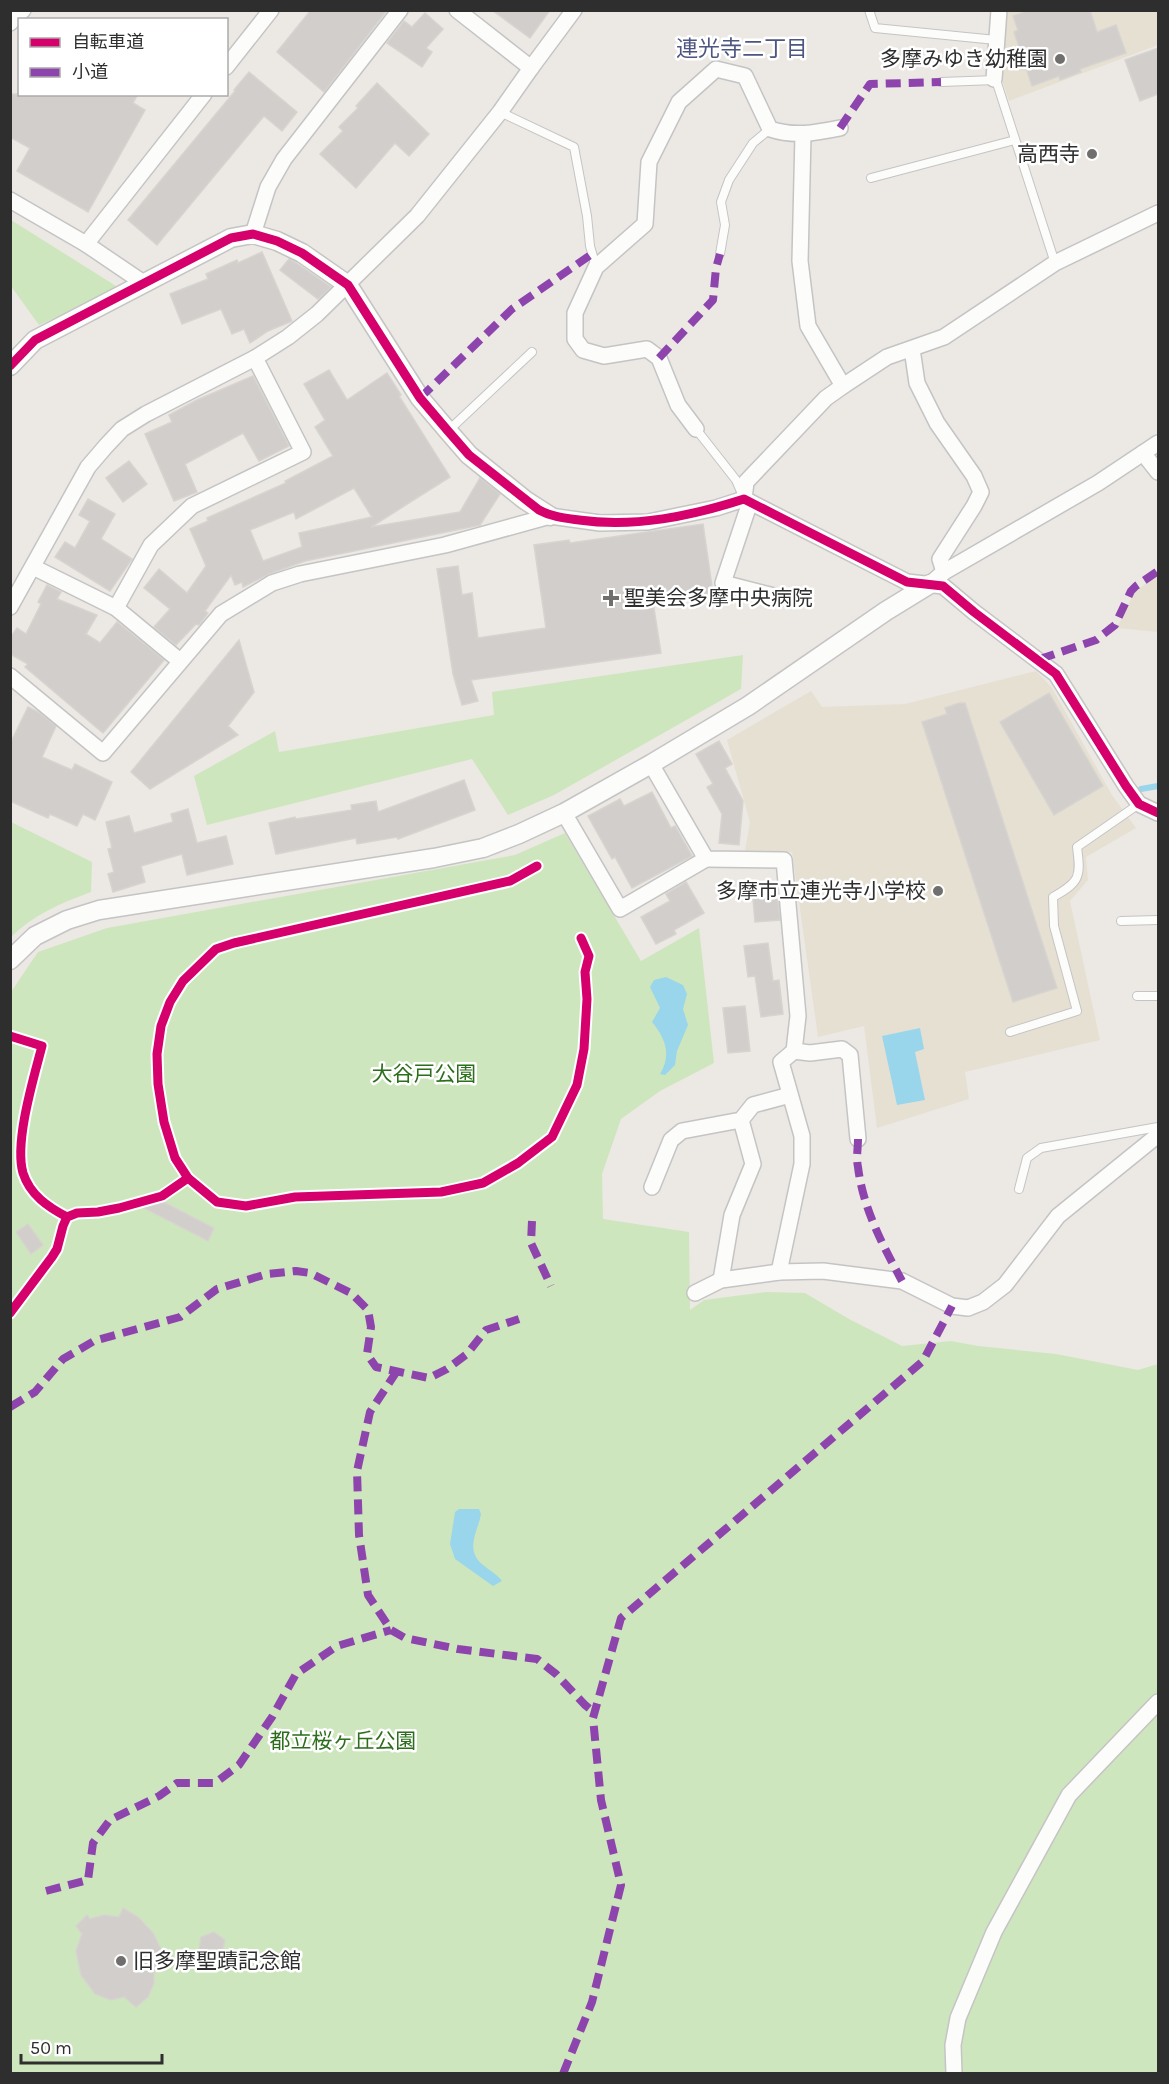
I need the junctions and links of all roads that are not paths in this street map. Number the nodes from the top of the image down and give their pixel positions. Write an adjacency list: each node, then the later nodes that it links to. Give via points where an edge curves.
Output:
1 (23, 10): 8 (street)
2 (271, 10): 10 (street)
3 (400, 10): 23 (street, via 284,159 268,187)
4 (457, 10): 11 (street)
5 (574, 10): 11 (street)
6 (869, 10): 9 (lane, via 875,28)
7 (999, 10): 9 (street)
8 (10, 23)
9 (996, 40): 12 (street)
10 (228, 64)
11 (531, 68): 15 (street)
12 (994, 79): 13 (lane); 19 (lane)
13 (940, 82)
14 (202, 96): 24 (street)
15 (500, 112): 27 (lane, via 574,147); 29 (street, via 417,216)
16 (770, 129): 18 (street); 25 (lane, via 753,143 729,180 721,202 724,225); 27 (street, via 745,76 716,69 679,102 649,162 645,224)
17 (840, 129): 18 (street)
18 (803, 135): 34 (street, via 800,261 808,326)
19 (1015, 140): 20 (lane); 26 (lane)
20 (871, 178)
21 (10, 200): 24 (street)
22 (1158, 213): 26 (street)
23 (253, 234): 28 (street, via 231,238); 29 (street, via 302,253)
24 (86, 244): 28 (street)
25 (720, 254)
26 (1055, 263): 30 (street, via 944,337)
27 (596, 267): 35 (street, via 576,313 575,339 583,350 604,356 647,349 659,358 678,405)
28 (145, 284): 33 (street, via 35,340)
29 (348, 285): 32 (street, via 288,337); 36 (street, via 420,398)
30 (912, 349): 34 (street, via 887,357); 43 (street, via 917,383 981,492 940,559)
31 (531, 352): 36 (lane)
32 (255, 357): 42 (street, via 122,429 88,467); 47 (street, via 303,452 192,506 151,545)
33 (10, 366)
34 (843, 386): 40 (street, via 826,398 746,482)
35 (696, 429): 40 (lane)
36 (448, 431): 41 (street, via 469,455)
37 (1158, 443): 38 (street)
38 (1143, 453): 39 (street); 43 (street)
39 (1158, 472)
40 (747, 500): 41 (street, via 648,522 600,523); 44 (street, via 906,582); 45 (street, via 723,583)
41 (550, 516): 48 (street, via 445,545 272,583 221,614)
42 (33, 567): 46 (street); 47 (street)
43 (944, 572): 44 (street)
44 (930, 584): 50 (street, via 748,706); 51 (street, via 943,586 1056,674)
45 (774, 596)
46 (10, 607)
47 (116, 608): 48 (street)
48 (180, 662): 49 (street, via 103,753)
49 (10, 676)
50 (651, 764): 52 (street); 54 (street)
51 (1139, 804): 53 (street); 60 (lane, via 1077,848 1080,871 1071,887 1053,897 1054,926 1077,1011)
52 (564, 813): 54 (street, via 620,909); 57 (street, via 483,848 99,910 35,936)
53 (1158, 813)
54 (706, 859): 61 (street, via 783,860 798,1016)
55 (1158, 920): 56 (lane)
56 (1121, 921)
57 (10, 960)
58 (1137, 996): 59 (lane)
59 (1158, 996)
60 (1010, 1032)
61 (794, 1050): 62 (street, via 781,1062); 66 (street, via 810,1053 842,1049 850,1055)
62 (790, 1095): 63 (street, via 753,1105); 69 (street, via 802,1136 802,1164)
63 (741, 1120): 67 (street, via 682,1131 671,1140); 70 (street, via 753,1164 732,1215)
64 (1158, 1127): 68 (lane, via 1041,1148 1028,1158)
65 (1158, 1136): 69 (street, via 1058,1216 1005,1285 968,1308 952,1306 902,1281 823,1271)
66 (858, 1139)
67 (652, 1187)
68 (1019, 1189)
69 (779, 1272): 70 (street)
70 (721, 1280): 71 (street)
71 (695, 1293)
72 (1158, 1702): 73 (street, via 1069,1795 994,1932 958,2018 953,2045)
73 (954, 2073)

